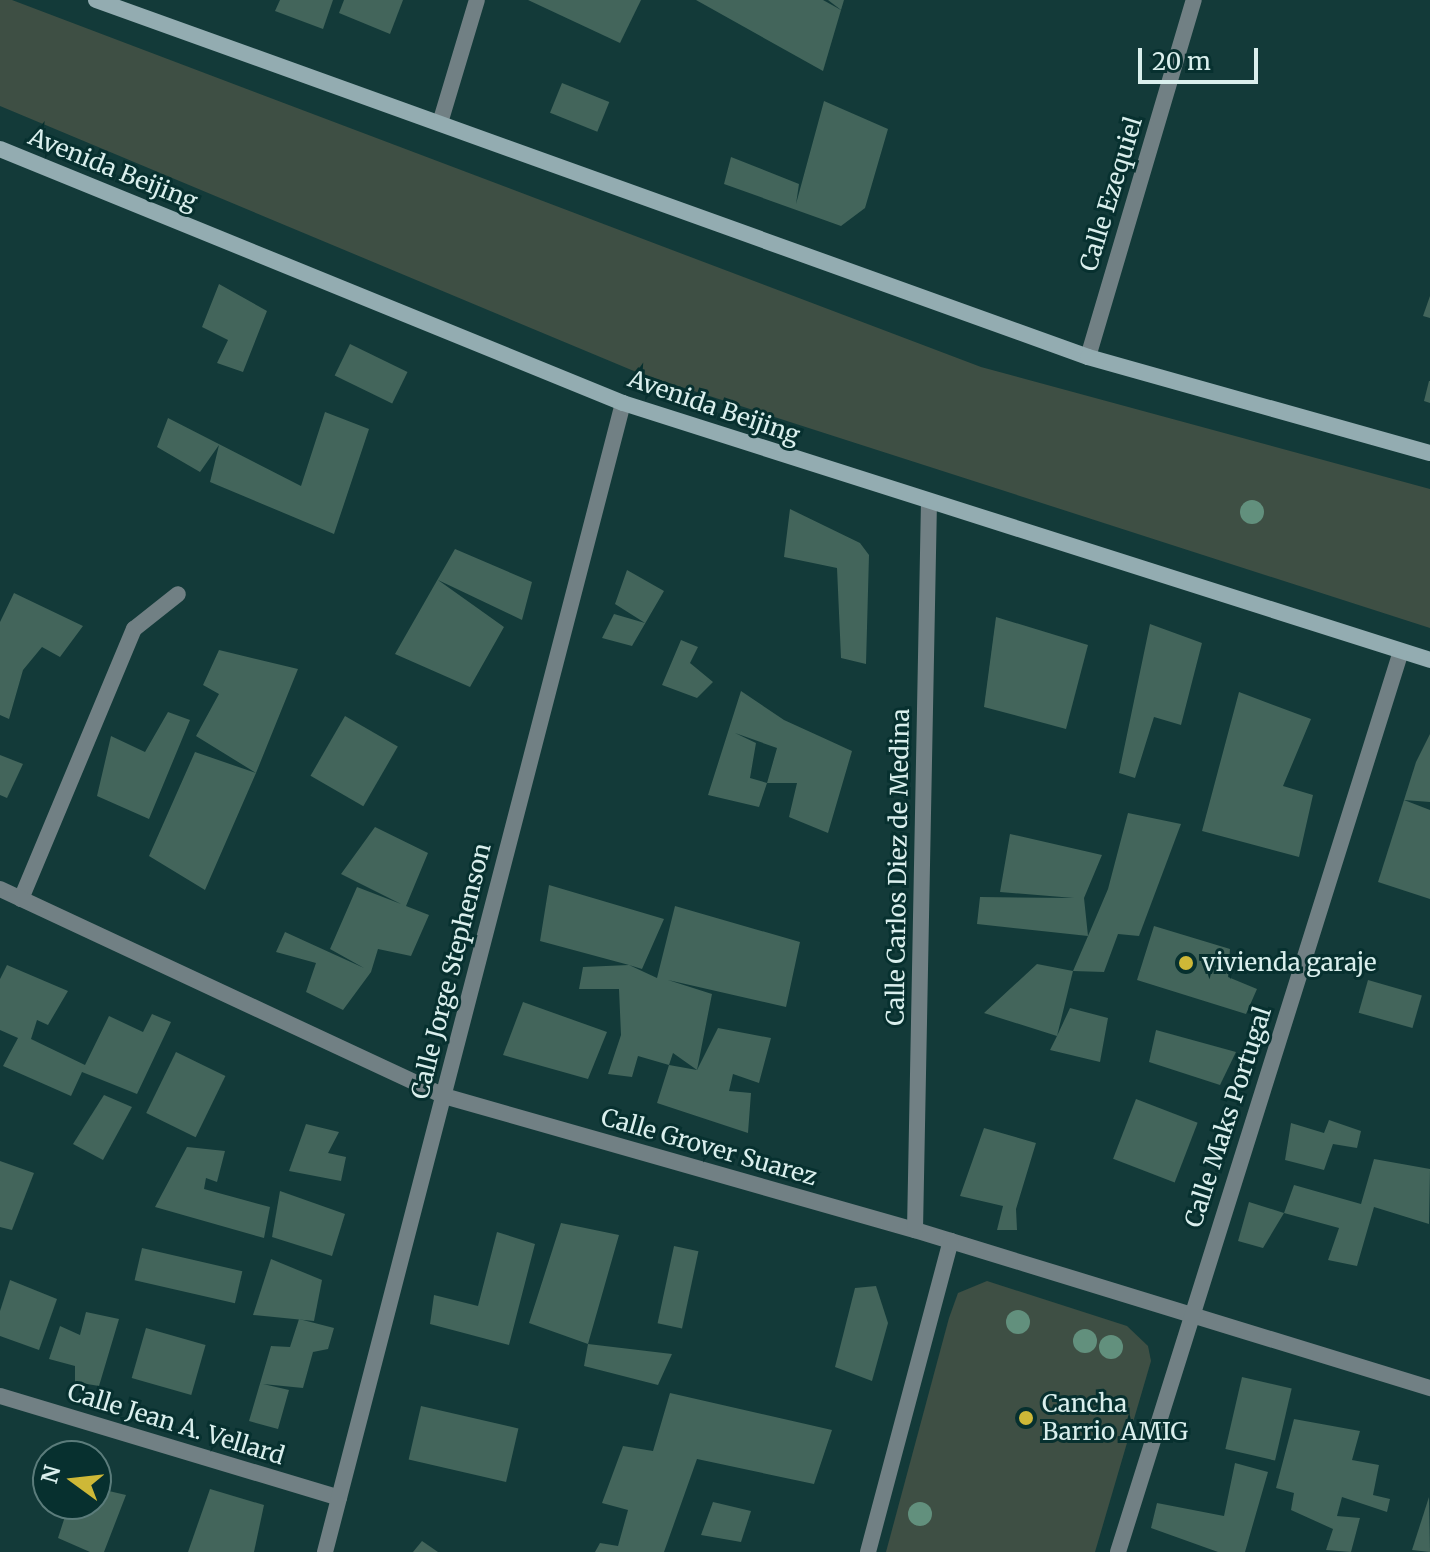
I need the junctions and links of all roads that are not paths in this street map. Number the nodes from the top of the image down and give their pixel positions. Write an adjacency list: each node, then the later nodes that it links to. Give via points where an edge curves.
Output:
1 (96, 0): 4 (street)
2 (477, 0): 4 (street)
3 (1194, 0): 6 (street, Calle Ezequiel)
4 (440, 123): 6 (street)
5 (0, 149): 7 (street, Avenida Beijing)
6 (1088, 357): 8 (street)
7 (623, 403): 9 (street, Avenida Beijing); 15 (street, Calle Jorge Stephenson)
8 (1430, 453)
9 (929, 504): 11 (street, Avenida Beijing); 16 (street, Calle Carlos Diez de Medina)
10 (178, 594): 14 (street, via 134,629)
11 (1401, 651): 12 (street, Avenida Beijing); 18 (street, Calle Maks Portugal)
12 (1430, 660)
13 (0, 889): 14 (street, Calle Grover Suarez)
14 (21, 899): 15 (street, Calle Grover Suarez)
15 (444, 1096): 16 (street, Calle Grover Suarez); 21 (street, Calle Jorge Stephenson)
16 (915, 1230): 17 (street, Calle Grover Suarez)
17 (951, 1241): 18 (street, Calle Grover Suarez); 23 (street)
18 (1190, 1313): 19 (street, Calle Grover Suarez); 24 (street, Calle Maks Portugal)
19 (1430, 1388)
20 (0, 1396): 21 (street, Calle Jean A. Vellard)
21 (339, 1498): 22 (street, Calle Jorge Stephenson)
22 (325, 1552)
23 (868, 1552)
24 (1118, 1552)

